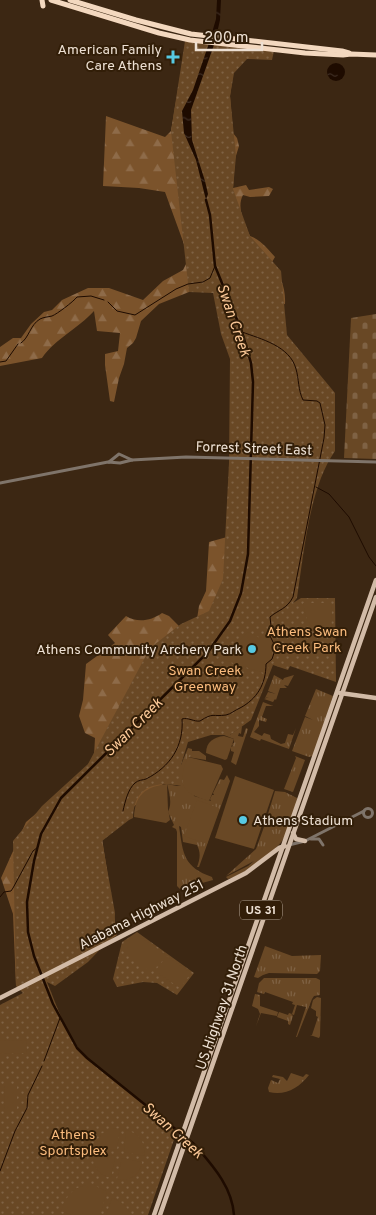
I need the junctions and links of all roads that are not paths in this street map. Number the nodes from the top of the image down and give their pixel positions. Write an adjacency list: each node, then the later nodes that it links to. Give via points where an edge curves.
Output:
1 (52, 0): 3 (highway, via 167,35)
2 (70, 0): 3 (highway)
3 (207, 39): 4 (highway)
4 (376, 55)
5 (123, 456): 6 (street); 7 (street, Forrest Street East); 10 (street)
6 (116, 457): 8 (street); 9 (street)
7 (132, 460): 10 (street, Forrest Street East); 11 (street, Forrest Street East, via 186,457)
8 (108, 462): 9 (street); 12 (street)
9 (117, 462): 10 (street)
10 (123, 462)
11 (376, 462)
12 (0, 483)
13 (376, 580): 16 (main road, US 31)
14 (376, 597): 15 (main road, US 31)
15 (348, 676): 17 (main road, US 31); 18 (main road, via 348,685)
16 (336, 693): 17 (main road); 28 (main road, US Highway 31 North / US 31)
17 (342, 693): 18 (main road); 20 (main road, US Highway 31 North / US 31)
18 (356, 695): 19 (main road); 20 (main road)
19 (376, 698)
20 (339, 702): 25 (main road, US Highway 31 North / US 31)
21 (364, 811): 22 (street, via 368,808); 23 (street); 24 (street)
22 (375, 812): 23 (street, via 369,817)
23 (364, 815): 24 (street)
24 (352, 818): 26 (street)
25 (293, 832): 26 (main road, via 296,839); 28 (main road, US Highway 31 North / US 31)
26 (307, 840): 27 (street, via 319,839); 28 (street)
27 (323, 844)
28 (286, 846): 29 (main road, Alabama Highway 251); 30 (main road, US Highway 31 North / US 31); 32 (main road, US Highway 31 North / US 31)
29 (263, 861): 30 (main road, via 273,859); 31 (main road, Alabama Highway 251, via 246,873)
30 (277, 864): 32 (main road, US Highway 31 North / US 31)
31 (0, 998)
32 (187, 1130): 33 (main road, US Highway 31 North / US 31)
33 (181, 1147): 34 (main road, US Highway 31 North / US 31); 35 (main road, US Highway 31 North / US 31)
34 (154, 1215)
35 (160, 1215)

